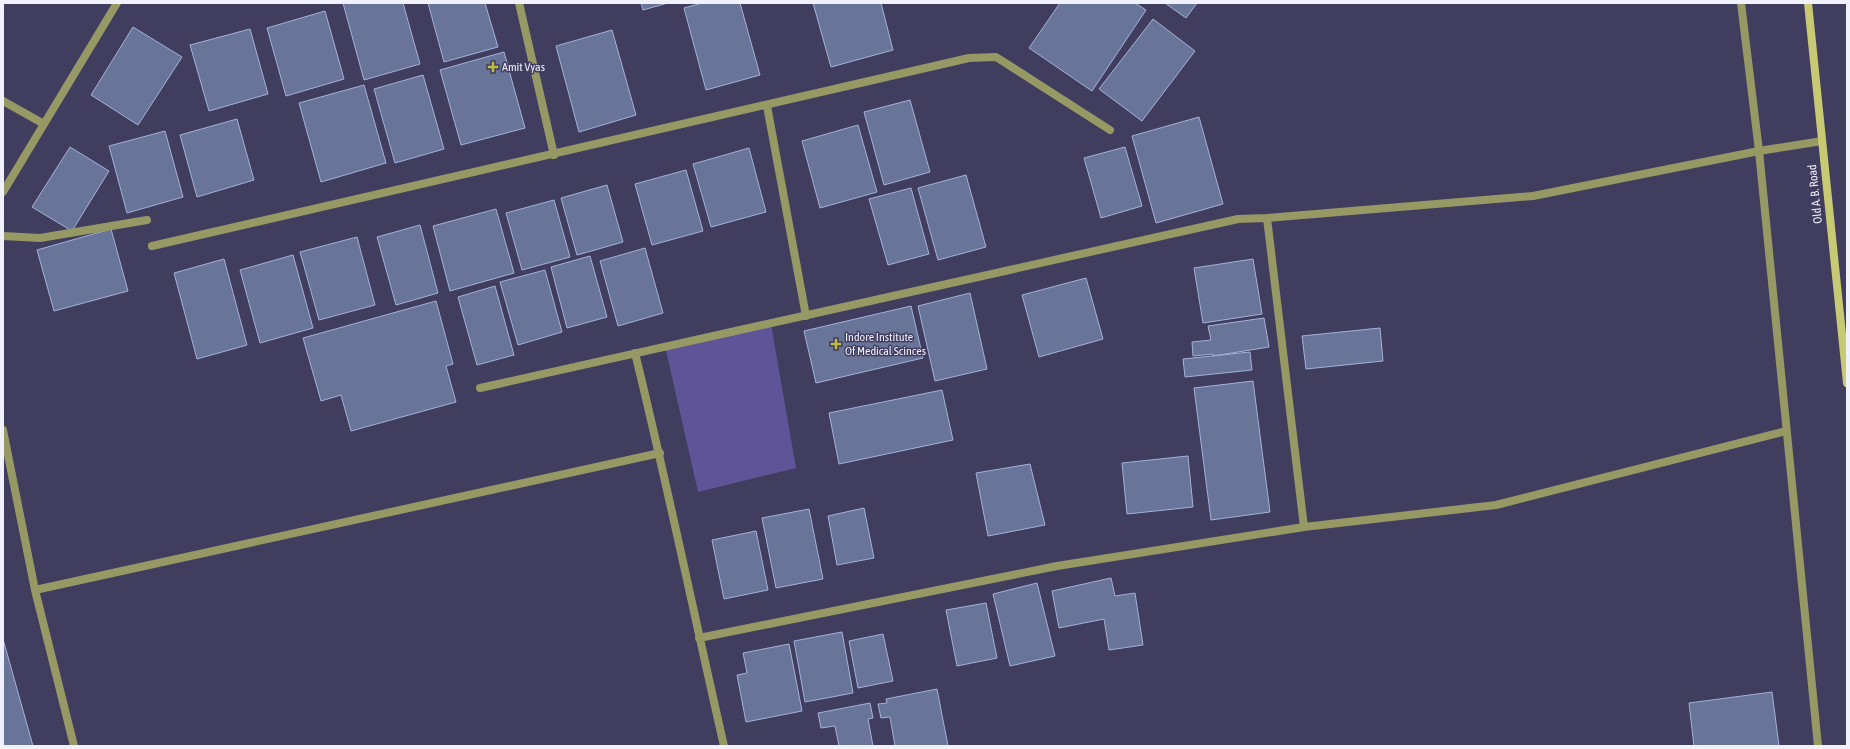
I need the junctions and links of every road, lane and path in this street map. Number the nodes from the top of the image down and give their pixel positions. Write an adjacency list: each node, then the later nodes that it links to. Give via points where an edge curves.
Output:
1 (117, 3): 7 (street)
2 (519, 3): 11 (street)
3 (1741, 3): 10 (street)
4 (1808, 3): 9 (main road, Old A. B. Road)
5 (3, 101): 7 (street)
6 (767, 106): 8 (street, via 969,58 996,57); 11 (street); 17 (street)
7 (44, 124): 12 (street)
8 (1110, 130)
9 (1822, 142): 10 (street); 19 (main road, Old A. B. Road)
10 (1759, 152): 13 (street, via 1533,196); 22 (street)
11 (554, 155): 16 (street)
12 (3, 192)
13 (1267, 218): 17 (street, via 1238,219); 24 (street)
14 (147, 220): 15 (street, via 40,238)
15 (3, 236)
16 (152, 246)
17 (806, 316): 18 (street)
18 (635, 353): 20 (street); 23 (street)
19 (1847, 383)
20 (480, 388)
21 (3, 430): 25 (street)
22 (1786, 431): 24 (street, via 1496,505); 29 (street)
23 (660, 454): 25 (street); 26 (street)
24 (1304, 527): 26 (street, via 1057,566)
25 (35, 590): 27 (street)
26 (699, 638): 28 (street)
27 (74, 746)
28 (724, 746)
29 (1818, 746)

